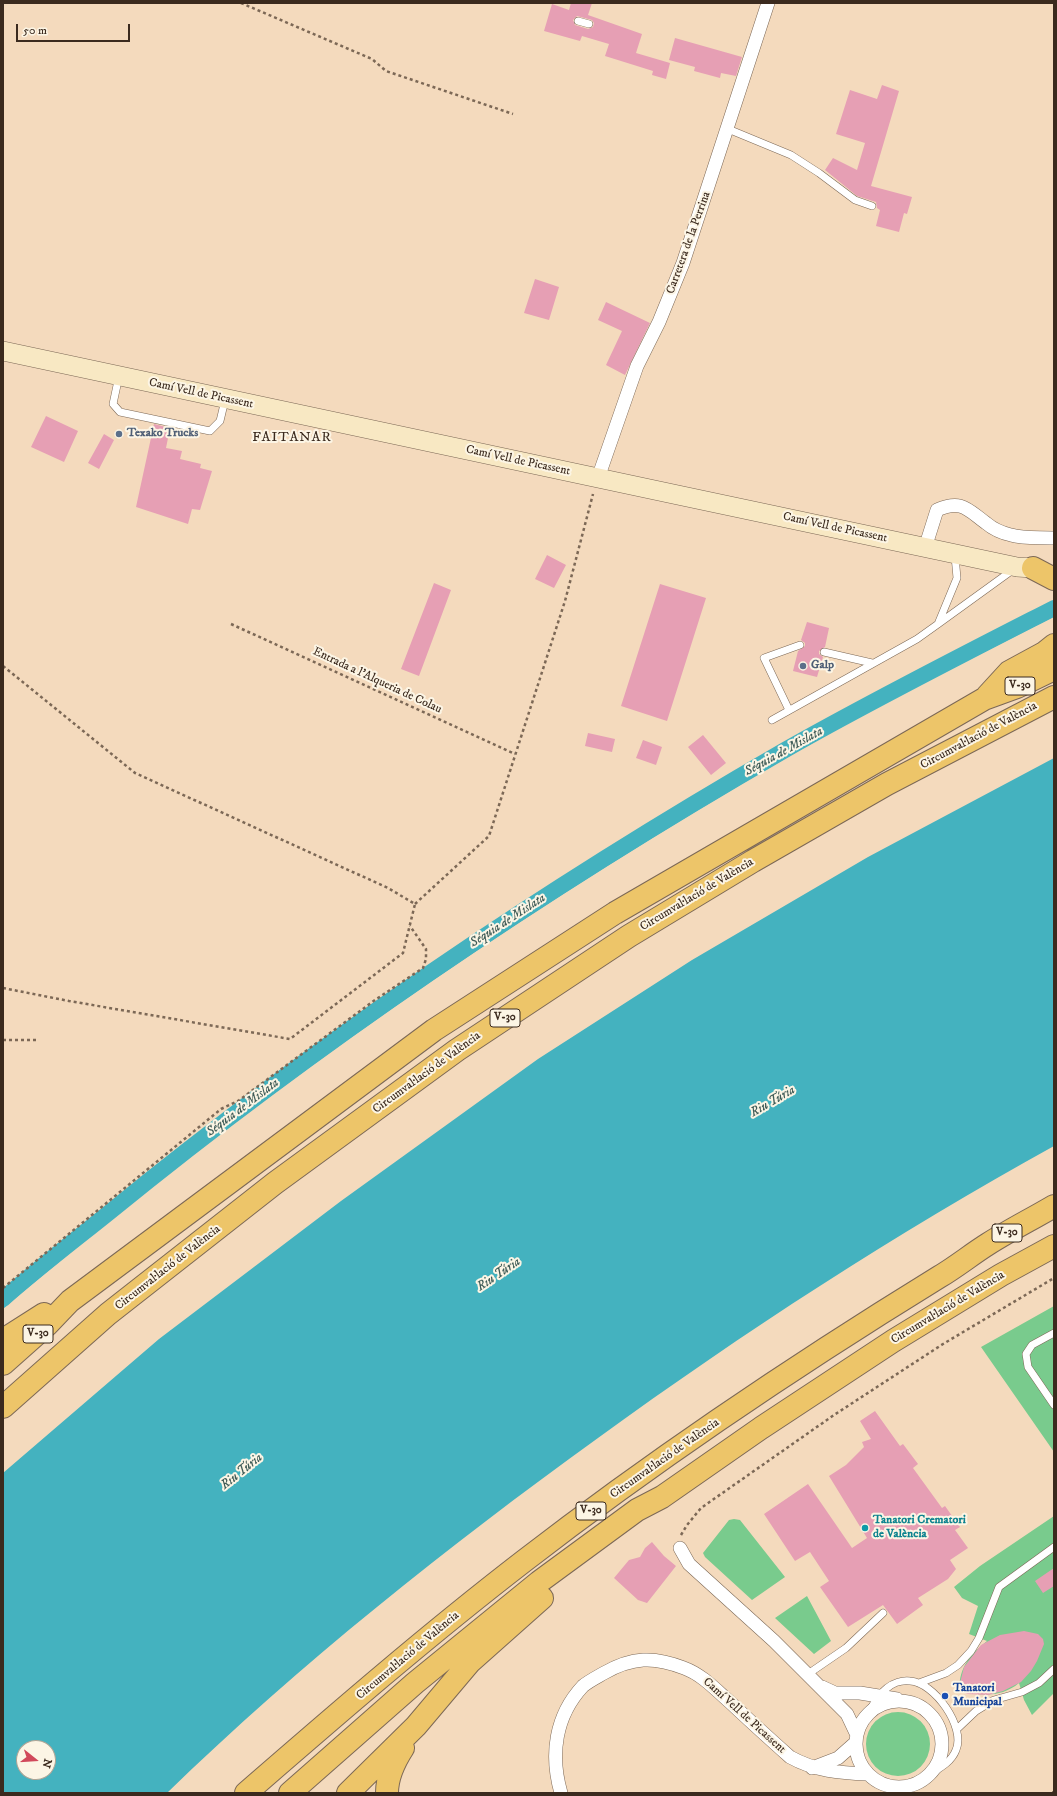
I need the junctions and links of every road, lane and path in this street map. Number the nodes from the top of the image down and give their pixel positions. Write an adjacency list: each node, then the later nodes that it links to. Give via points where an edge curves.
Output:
1 (241, 3): 5 (path, via 372,59 386,71)
2 (768, 3): 6 (street, Carretera de la Perrina)
3 (578, 21): 4 (lane)
4 (589, 24)
5 (513, 114)
6 (728, 130): 7 (lane, via 791,155 855,200); 11 (street, Carretera de la Perrina, via 683,263 659,322 637,366)
7 (872, 206)
8 (3, 351): 9 (street, Camí Vell de Picassent)
9 (119, 376): 10 (street, Camí Vell de Picassent); 10 (lane, via 113,404 120,412 210,431 220,421)
10 (225, 399): 11 (street, Camí Vell de Picassent)
11 (598, 478): 13 (street, Camí Vell de Picassent); 29 (path, via 565,601)
12 (1054, 538): 13 (street, via 1012,536 995,530 973,511 961,506 950,506 937,510)
13 (925, 548): 14 (street, Camí Vell de Picassent)
14 (955, 554): 15 (street, Camí Vell de Picassent); 18 (lane, via 957,578)
15 (1035, 567): 16 (highway); 18 (lane)
16 (1054, 579)
17 (231, 624): 29 (path, Entrada a l'Alqueria de Colau)
18 (938, 624): 22 (lane, via 917,639)
19 (1054, 644): 26 (highway, via 1044,653 1009,672)
20 (800, 645): 27 (lane, via 764,658)
21 (824, 652): 22 (lane)
22 (872, 663): 27 (lane)
23 (3, 666): 30 (path, via 135,773 388,888)
24 (1054, 669): 26 (highway, Circumval·lació de València / V-30)
25 (1054, 697): 46 (highway, Circumval·lació de València / V-30, via 887,784 753,861 630,936 457,1050 275,1183 114,1310)
26 (984, 699): 41 (highway, Circumval·lació de València / V-30, via 614,913 434,1030)
27 (789, 710): 28 (lane)
28 (772, 720)
29 (515, 754): 30 (path, via 489,836)
30 (415, 904): 31 (path)
31 (410, 926): 32 (path, via 404,953 290,1039); 40 (path, via 426,949 423,968 375,1000 238,1101 221,1108)
32 (3, 988)
33 (3, 1040): 34 (path)
34 (39, 1040)
35 (1054, 1206): 38 (highway, Circumval·lació de València / V-30, via 988,1244)
36 (1054, 1220): 38 (highway, via 992,1255)
37 (1054, 1246): 47 (highway, Circumval·lació de València / V-30, via 893,1340)
38 (962, 1263): 65 (highway, Circumval·lació de València / V-30, via 872,1318 624,1487 543,1547 401,1660)
39 (1054, 1278): 49 (path, via 943,1344 834,1415 701,1508 681,1535)
40 (3, 1288)
41 (70, 1301): 43 (highway, via 39,1316); 44 (highway, Circumval·lació de València / V-30)
42 (1054, 1333): 45 (lane, via 1032,1345 1026,1354 1028,1367)
43 (3, 1340)
44 (3, 1364)
45 (1054, 1405)
46 (3, 1408)
47 (662, 1497): 58 (highway, via 644,1520 547,1594 470,1662); 66 (highway, Circumval·lació de València / V-30, via 638,1510 539,1582 415,1683)
48 (1054, 1547): 53 (lane, via 999,1587 979,1638 958,1665 946,1673)
49 (680, 1548): 52 (street, via 689,1564)
50 (883, 1613): 52 (lane, via 846,1648)
51 (1054, 1669): 59 (lane, via 1040,1684 994,1700 976,1711)
52 (808, 1674): 54 (street)
53 (919, 1683): 55 (lane, via 899,1682); 59 (lane, via 939,1700 952,1717)
54 (818, 1686): 55 (street, via 835,1692); 60 (street, via 847,1714)
55 (879, 1695): 56 (street); 57 (lane)
56 (900, 1700): 57 (street, via 878,1705); 63 (street, via 913,1702 924,1708 940,1729 941,1754 936,1766)
57 (869, 1712): 60 (street, via 861,1722)
58 (416, 1726): 67 (highway); 68 (highway, via 393,1765)
59 (957, 1729): 63 (lane, via 957,1748 953,1756)
60 (856, 1738): 61 (street, via 838,1758); 62 (street, via 857,1754)
61 (812, 1768): 62 (street, Camí Vell de Picassent, via 834,1773); 69 (street, Camí Vell de Picassent, via 790,1757 704,1679 686,1668 663,1660 638,1660 620,1664 584,1685 568,1706 555,1743 555,1768)
62 (868, 1774): 64 (street)
63 (927, 1776): 64 (street, via 918,1783)
64 (885, 1789)
65 (246, 1793)
66 (290, 1793)
67 (348, 1793)
68 (387, 1793)
69 (561, 1793)

